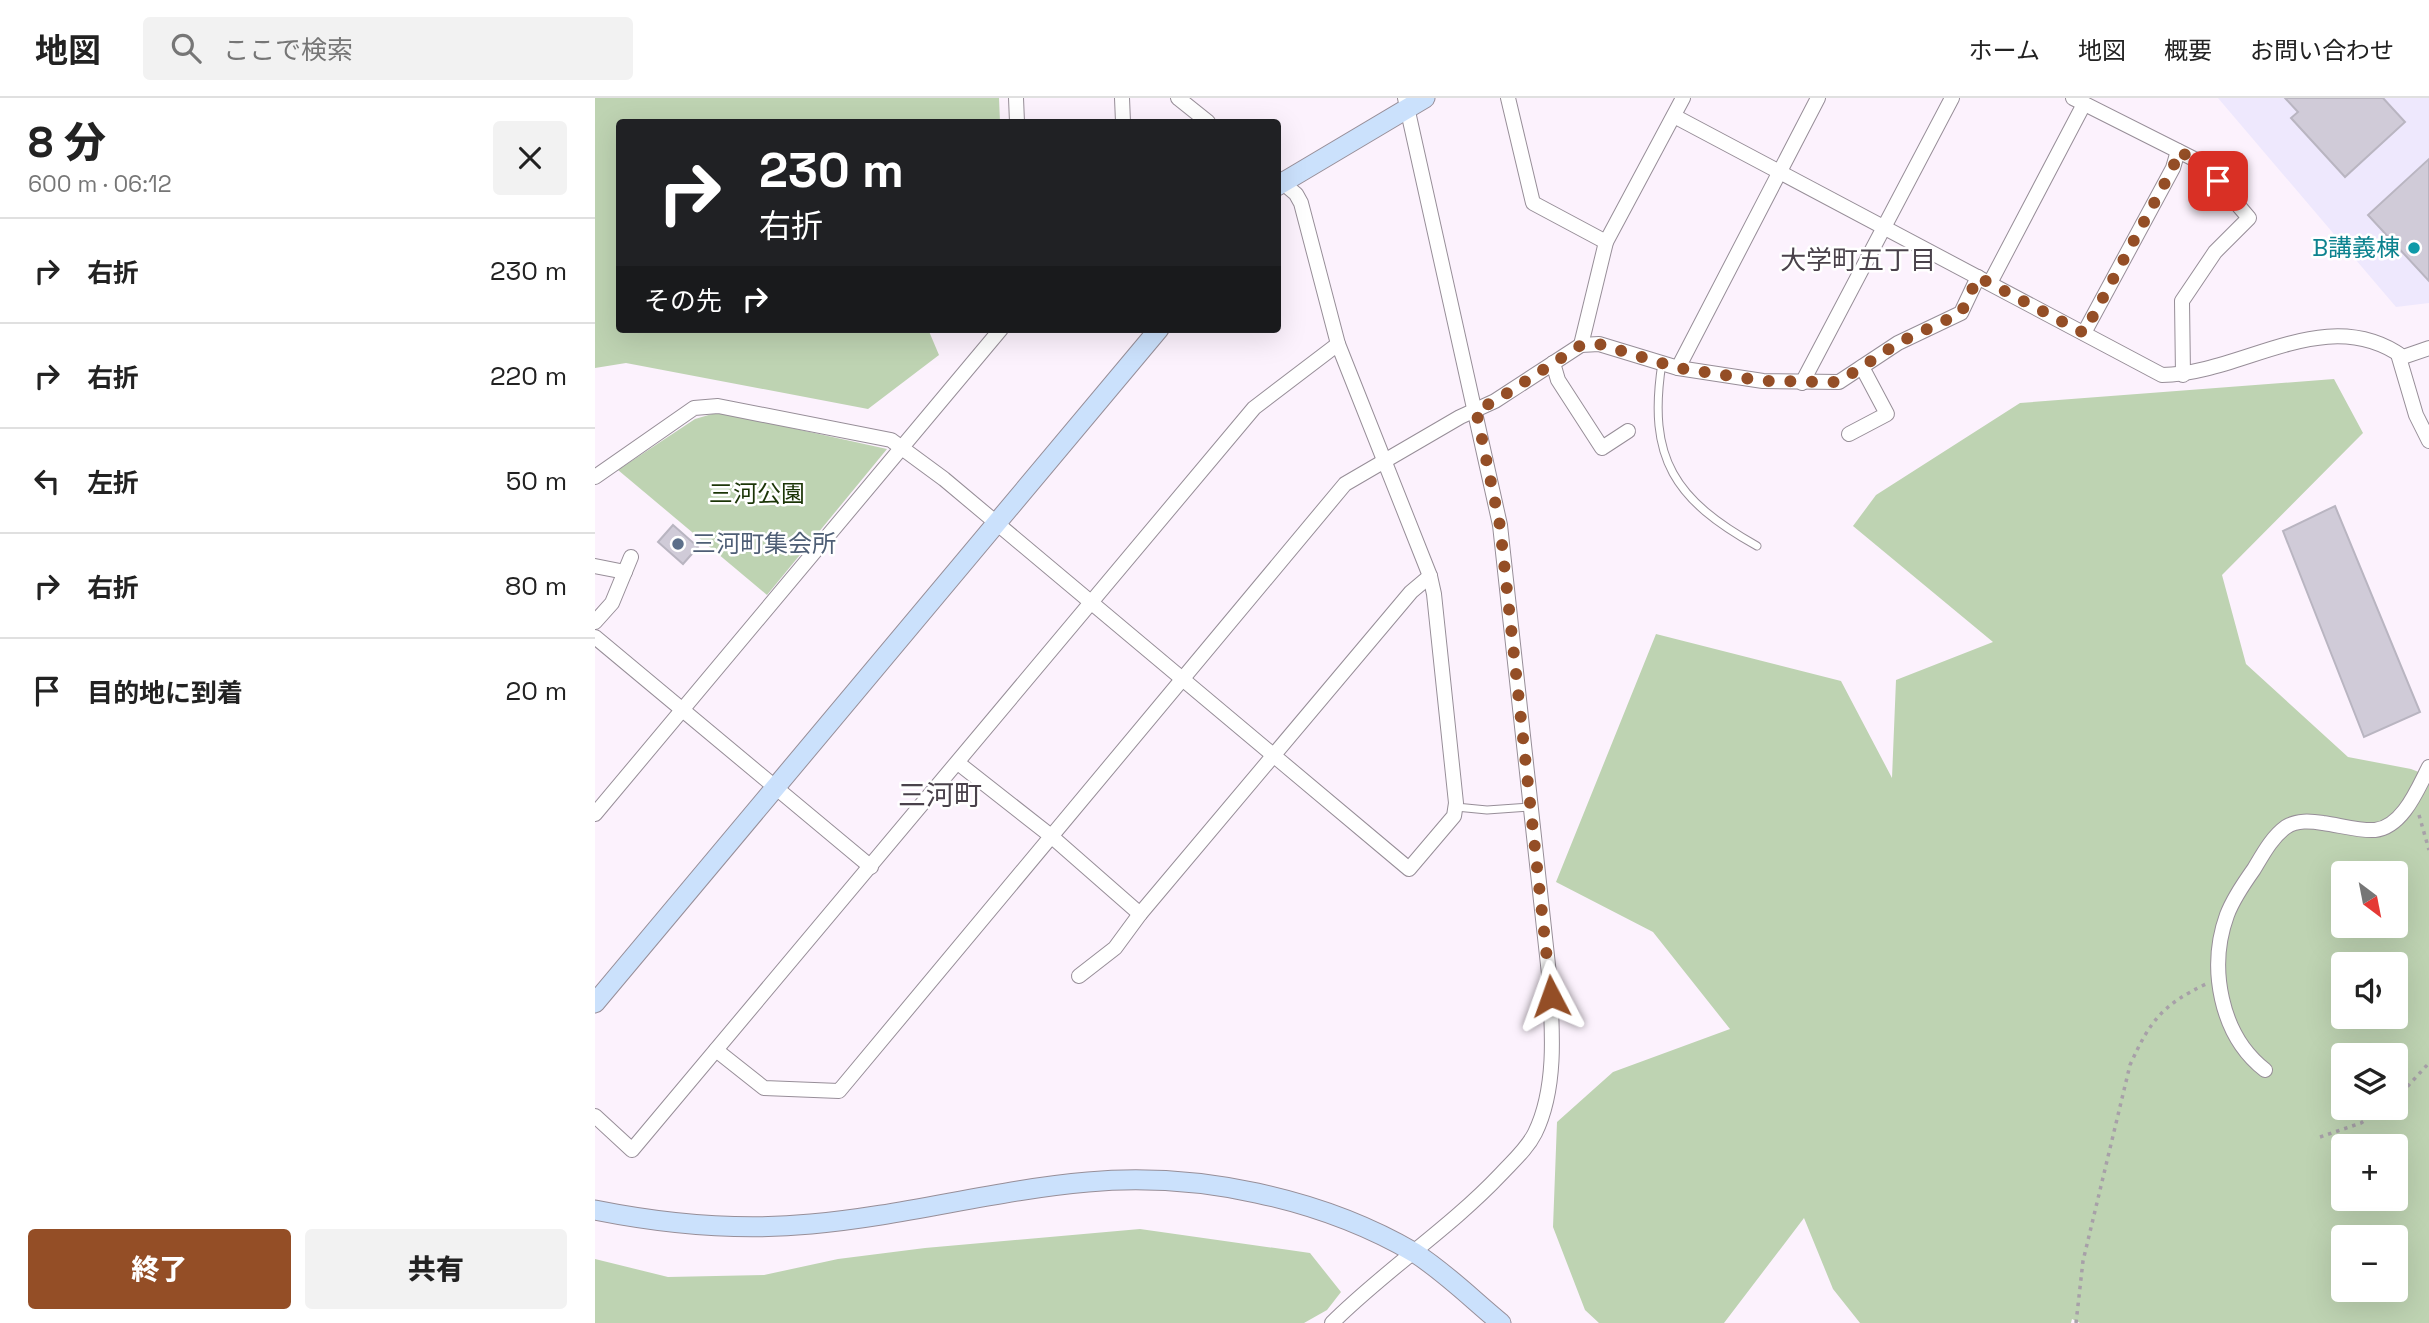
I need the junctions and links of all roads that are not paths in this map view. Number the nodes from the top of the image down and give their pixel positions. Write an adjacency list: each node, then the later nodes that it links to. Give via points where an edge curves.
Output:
1 (1016, 98): 12 (street)
2 (1122, 98): 13 (street)
3 (1178, 98): 14 (street)
4 (1425, 98): 10 (street)
5 (1508, 98): 20 (street, via 1533,203)
6 (1683, 98): 11 (street)
7 (1818, 98): 16 (street)
8 (1952, 98): 19 (street)
9 (2079, 101): 15 (street); 21 (street)
10 (1406, 103): 17 (street); 35 (street)
11 (1674, 116): 16 (street); 20 (street)
12 (1017, 119)
13 (1123, 119)
14 (1204, 119)
15 (2178, 151): 24 (street); 33 (street, via 2202,163 2249,218 2215,252 2182,301)
16 (1781, 172): 19 (street); 32 (street)
17 (1281, 180)
18 (1281, 183): 25 (street, via 1296,194 1305,215)
19 (1884, 228): 21 (street); 34 (street)
20 (1606, 242): 26 (street)
21 (1984, 280): 24 (street); 31 (street, via 1961,313 1898,343)
22 (998, 333): 39 (street)
23 (1156, 333): 42 (street)
24 (2084, 333): 33 (street, via 2162,375)
25 (1338, 344): 40 (street); 48 (street, via 1254,408)
26 (1581, 345): 29 (street, via 1599,344); 30 (street)
27 (2429, 348): 28 (street, via 2403,357)
28 (2398, 354): 33 (street, via 2378,344 2331,335); 38 (street, via 2416,415)
29 (1663, 361): 32 (street); 43 (lane, via 1659,421 1671,474 1690,499 1723,527)
30 (1553, 363): 35 (street); 36 (street, via 1558,380 1602,448)
31 (1862, 367): 34 (street, via 1839,382); 37 (street, via 1887,414)
32 (1678, 368): 34 (street)
33 (2183, 375)
34 (1802, 383)
35 (1476, 410): 40 (street); 58 (street, via 1500,526)
36 (1629, 431)
37 (1849, 434)
38 (2429, 441)
39 (903, 446): 41 (street, via 750,410 694,408); 42 (street); 52 (street)
40 (1384, 461): 47 (street); 51 (street, via 1345,484)
41 (595, 477)
42 (997, 525): 48 (street); 56 (street)
43 (1757, 546)
44 (631, 557): 46 (street)
45 (595, 566): 46 (street)
46 (625, 572): 49 (street, via 612,603)
47 (1430, 576): 53 (street, via 1411,592); 57 (street)
48 (1091, 604): 51 (street); 54 (street)
49 (595, 622)
50 (595, 638): 52 (street)
51 (1182, 680): 53 (street); 60 (street)
52 (682, 709): 56 (street); 59 (street)
53 (1273, 756): 57 (street, via 1409,869 1454,816); 62 (street)
54 (958, 763): 60 (street); 61 (street)
55 (2429, 767): 66 (street, via 2396,820 2375,830 2308,821 2283,829 2228,913 2218,946 2218,979 2234,1031 2245,1051)
56 (777, 786): 61 (street); 64 (street)
57 (1456, 807): 58 (lane)
58 (1529, 807): 69 (street, via 1552,1019 1543,1108 1527,1147)
59 (595, 814)
60 (1051, 836): 62 (street); 65 (street, via 839,1091 764,1088)
61 (871, 867): 65 (street)
62 (1140, 914): 63 (street, via 1115,948)
63 (1079, 976)
64 (595, 1003)
65 (716, 1050): 67 (street, via 632,1150)
66 (2265, 1070)
67 (595, 1116)
68 (595, 1210): 69 (street, via 670,1222 772,1227 851,1220 1090,1181 1155,1180 1218,1186 1294,1203)
69 (1415, 1254): 70 (street); 71 (street)
70 (1332, 1323)
71 (1501, 1323)

